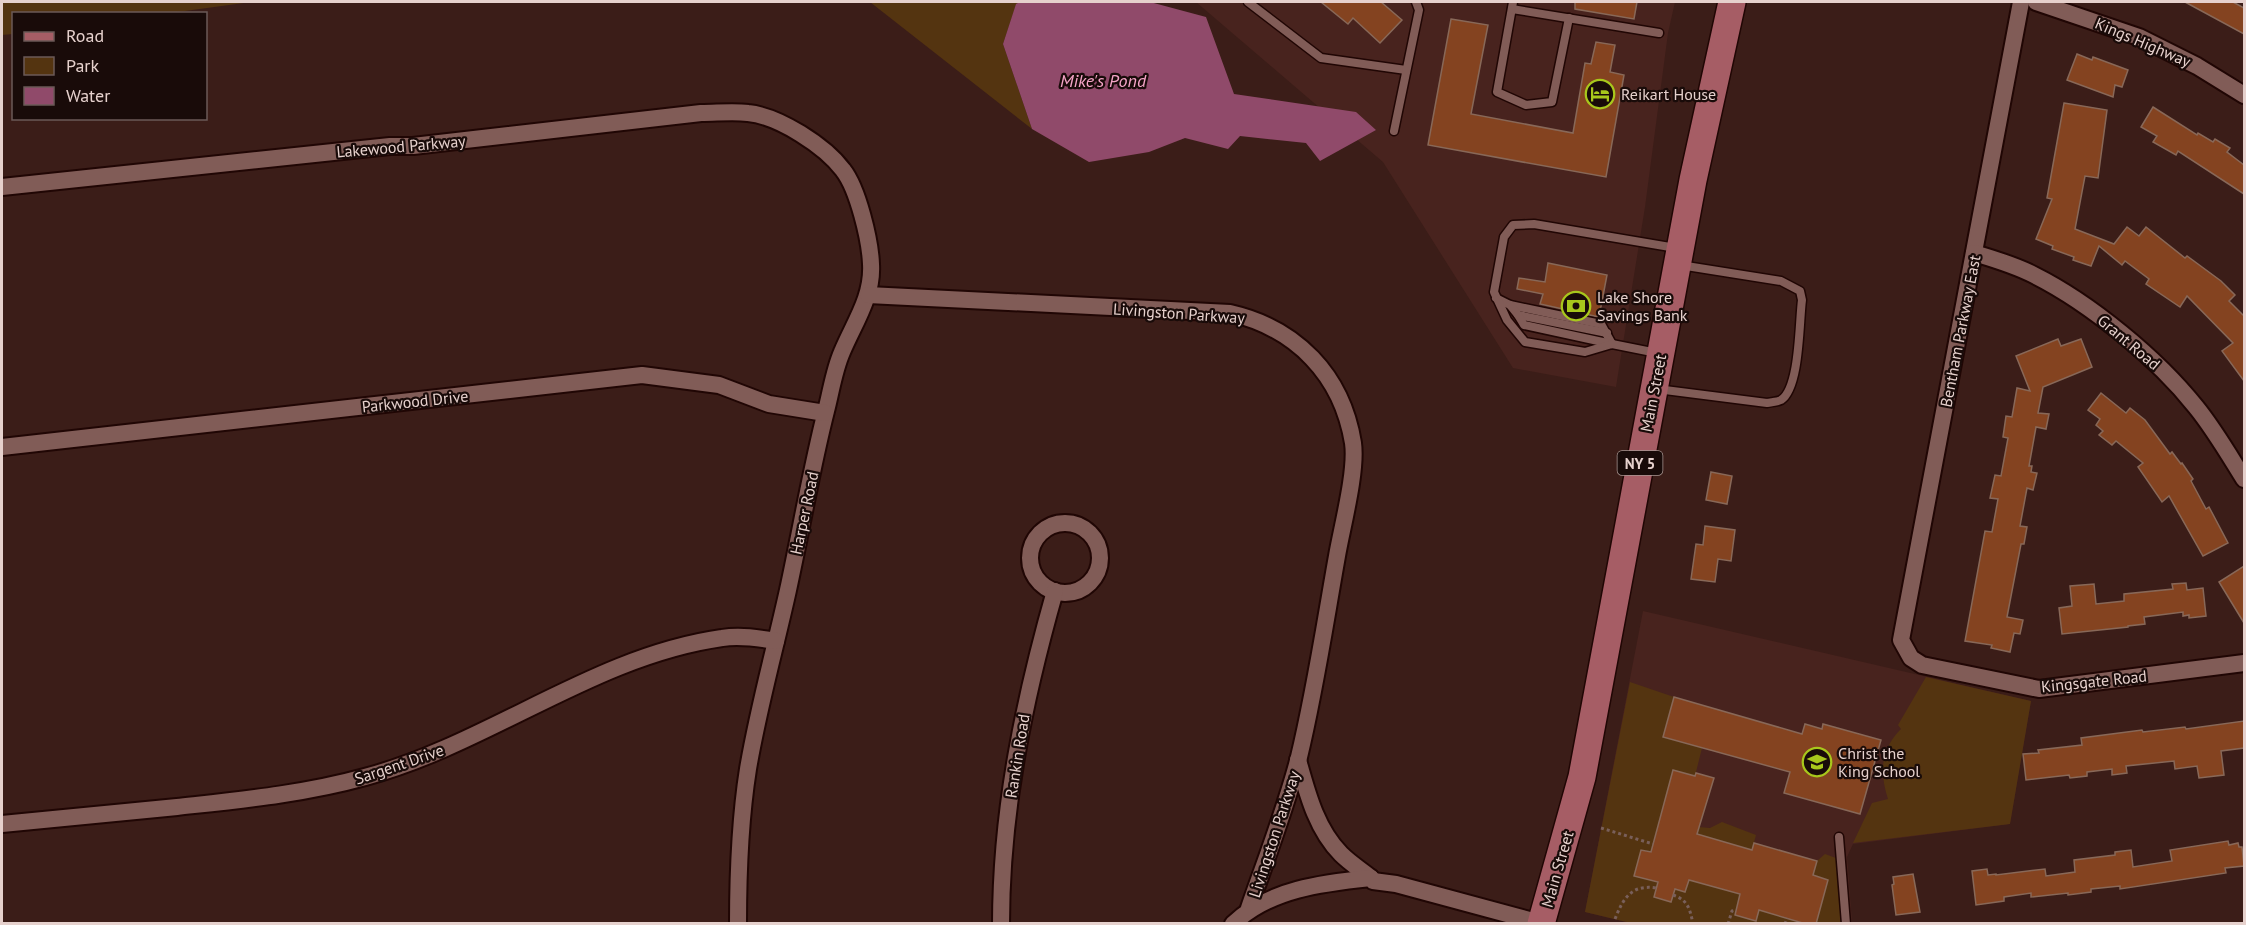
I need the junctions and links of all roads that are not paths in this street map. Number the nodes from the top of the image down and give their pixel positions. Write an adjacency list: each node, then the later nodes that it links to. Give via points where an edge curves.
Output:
1 (1248, 2): 9 (lane, via 1322,58)
2 (1416, 2): 9 (lane, via 1419,10)
3 (1732, 2): 15 (main road, Main Street / NY 5)
4 (2021, 2): 14 (street, Bentham Parkway East)
5 (2036, 2): 10 (street, Kings Highway, via 2139,37 2198,66)
6 (1513, 5): 7 (lane); 7 (lane, via 1497,92 1526,105 1552,102)
7 (1569, 18): 8 (lane)
8 (1659, 33)
9 (1406, 70): 11 (lane)
10 (2244, 95)
11 (1394, 131)
12 (797, 132): 13 (street, Lakewood Parkway, via 774,119 750,113 701,113); 16 (street, Harper Road, via 844,171 856,197 871,265)
13 (2, 187)
14 (1974, 253): 26 (street, Grant Road, via 2032,273 2114,327 2172,379 2196,407); 29 (street, Bentham Parkway East, via 1901,640)
15 (1678, 257): 17 (lane, via 1534,224 1513,225 1504,237); 22 (main road, Main Street / NY 5); 23 (lane, via 1781,281 1800,291 1794,374 1782,399 1767,403)
16 (868, 295): 24 (street, Harper Road, via 841,353); 31 (street, Livingston Parkway, via 1230,313 1272,326 1306,350 1334,389 1353,446 1350,484)
17 (1496, 298): 18 (lane); 21 (lane, via 1525,342 1585,352)
18 (1510, 305): 19 (lane); 20 (lane, via 1600,324)
19 (1518, 315): 20 (lane); 21 (lane, via 1524,325)
20 (1607, 333): 21 (lane)
21 (1612, 344): 22 (lane)
22 (1661, 353): 23 (main road, Main Street / NY 5)
23 (1654, 389): 36 (main road, Main Street / NY 5, via 1582,777)
24 (825, 413): 25 (street, Parkwood Drive, via 769,404 719,385 642,375); 28 (street, Harper Road)
25 (2, 447)
26 (2244, 479)
27 (1055, 591): 27 (street, via 1036,577 1031,566 1033,543 1045,529 1062,523 1074,524 1085,529 1098,546 1098,568 1086,586 1065,593); 38 (street, Rankin Road, via 1032,674 1012,777)
28 (776, 641): 32 (street, Sargent Drive, via 723,638 644,658 584,682 441,752 364,778 239,800); 37 (street, Harper Road, via 748,770 738,877)
29 (1911, 658): 30 (street, Kingsgate Road, via 1922,665 2039,689)
30 (2244, 663)
31 (1298, 759): 34 (street, Livingston Parkway, via 1310,803 1322,827 1340,853); 35 (street, Livingston Parkway)
32 (2, 824)
33 (1839, 837): 40 (lane)
34 (1371, 878): 35 (street, via 1299,889); 36 (street)
35 (1249, 909): 39 (street)
36 (1542, 923)
37 (738, 924)
38 (1001, 924)
39 (1233, 924)
40 (1846, 924)

